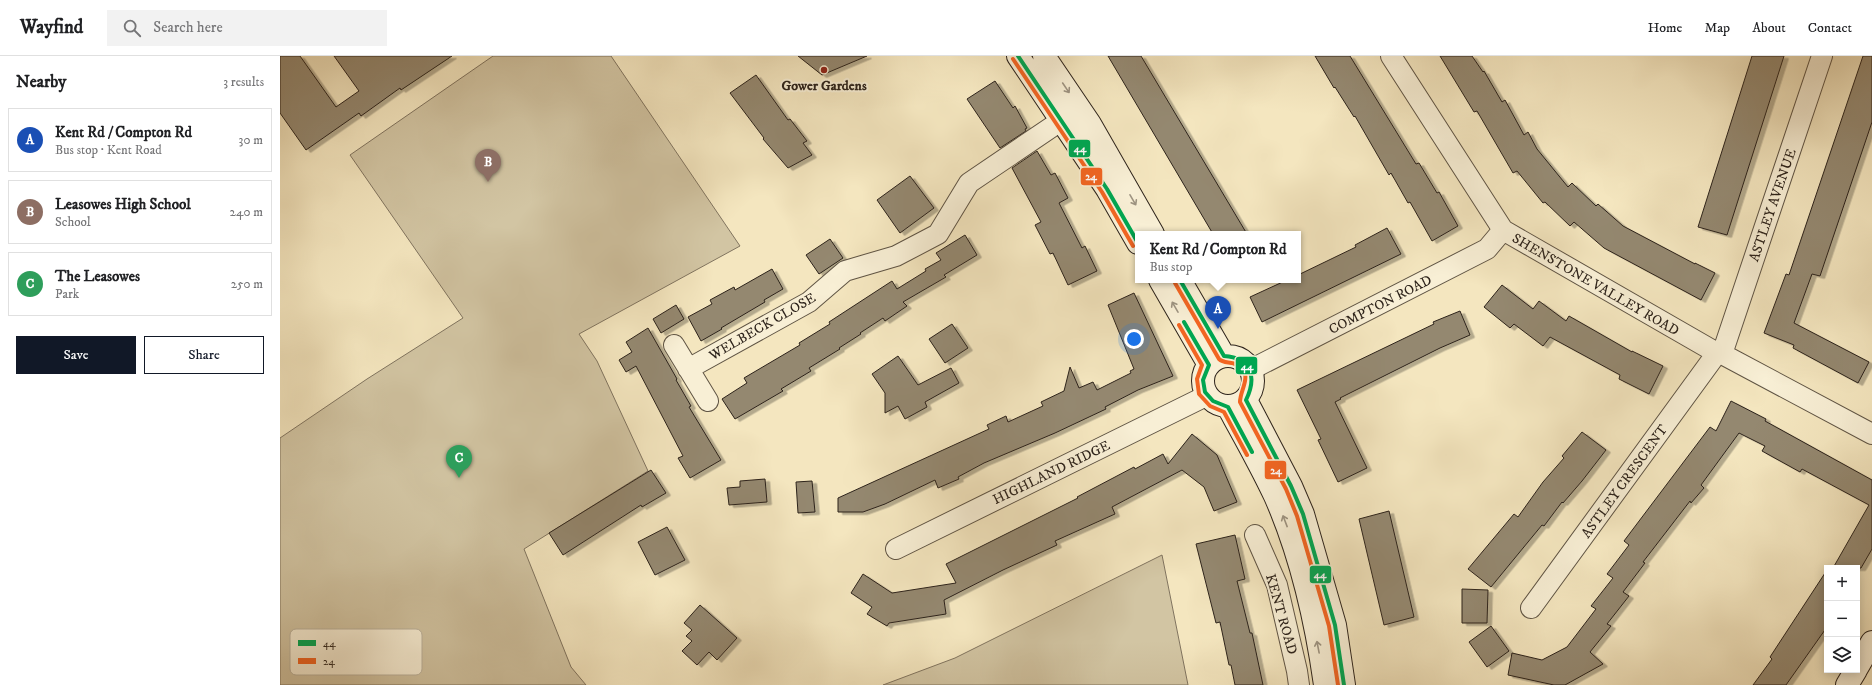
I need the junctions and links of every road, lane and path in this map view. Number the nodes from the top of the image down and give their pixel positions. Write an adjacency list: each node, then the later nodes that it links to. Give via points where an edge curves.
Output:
1 (1018, 56): 5 (main road)
2 (1044, 56): 7 (main road, one-way to 7, via 1090,124)
3 (1391, 56): 6 (street, SHENSTONE VALLEY ROAD)
4 (1822, 56): 12 (street, ASTLEY AVENUE)
5 (1062, 120): 8 (main road); 14 (street, WELBECK CLOSE, via 969,183 938,234 896,256 845,271 809,302)
6 (1503, 230): 12 (street, SHENSTONE VALLEY ROAD); 15 (street, COMPTON ROAD, via 1487,249)
7 (1151, 231)
8 (1135, 238)
9 (1162, 283): 13 (main road, one-way to 9)
10 (1181, 283): 13 (main road)
11 (674, 345): 14 (street)
12 (1720, 354): 19 (street, SHENSTONE VALLEY ROAD); 22 (street, ASTLEY CRESCENT)
13 (1216, 360): 15 (main road, via 1234,357 1244,362); 16 (main road, via 1204,372 1202,380)
14 (688, 369): 17 (street)
15 (1250, 370): 18 (main road, via 1253,380 1251,391)
16 (1206, 396): 18 (main road, via 1216,404); 21 (street, HIGHLAND RIDGE)
17 (708, 401)
18 (1237, 403): 26 (main road, KENT ROAD, one-way to 18, via 1298,559 1287,525); 28 (main road, via 1291,486 1302,514 1335,625)
19 (1872, 434)
20 (1255, 535): 27 (street, KENT ROAD, via 1277,585)
21 (896, 549)
22 (1531, 608)
23 (1872, 642): 24 (main road)
24 (1860, 662)
25 (1854, 673): 29 (main road)
26 (1324, 676): 27 (street, KENT ROAD)
27 (1298, 678)
28 (1344, 685)
29 (1847, 685)

